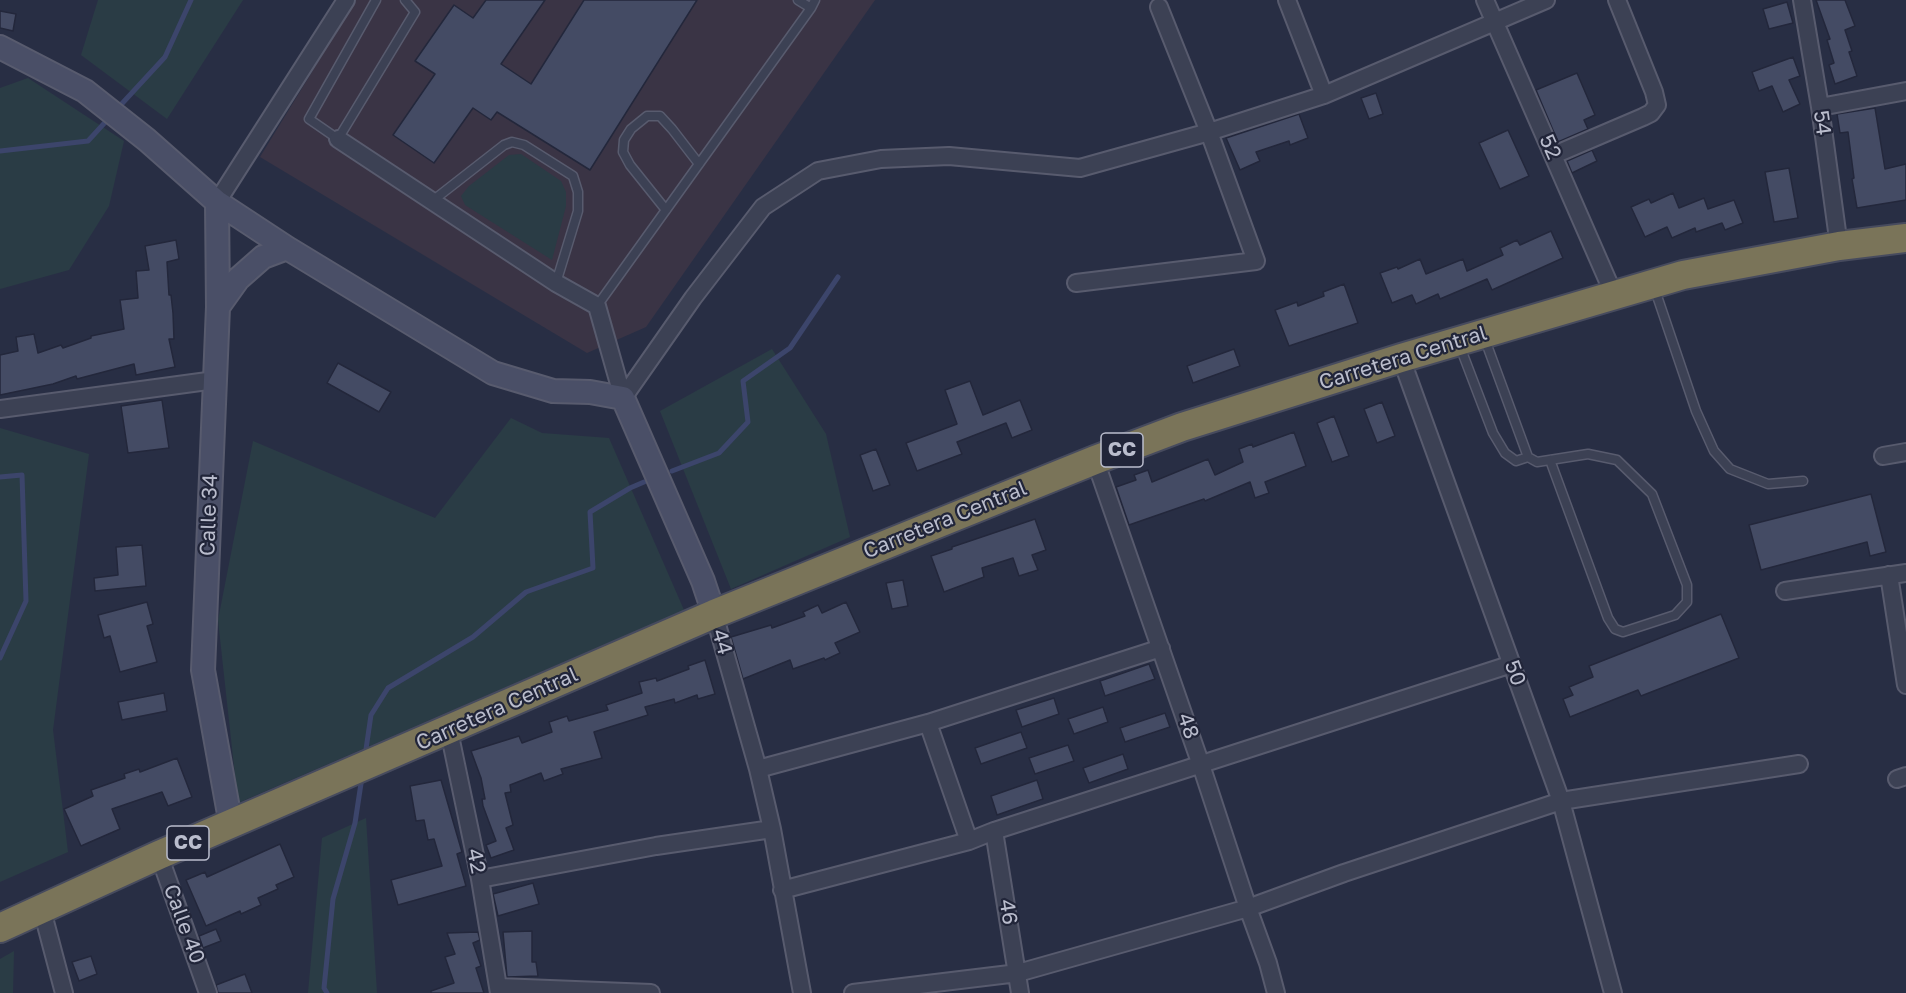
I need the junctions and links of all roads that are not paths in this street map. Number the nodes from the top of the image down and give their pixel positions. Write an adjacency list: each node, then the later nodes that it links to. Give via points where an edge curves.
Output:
1 (346, 0): 21 (street)
2 (376, 0): 18 (lane, via 309,119)
3 (405, 0): 18 (lane, via 415,12)
4 (798, 0): 10 (lane)
5 (1287, 0): 15 (street)
6 (1485, 0): 12 (street, 52)
7 (1546, 0): 12 (street)
8 (1617, 0): 19 (street, via 1657,105 1643,117)
9 (1802, 0): 16 (street, 54)
10 (813, 4): 20 (lane)
11 (1159, 7): 17 (street)
12 (1495, 21): 15 (street); 19 (street, 52)
13 (0, 47): 21 (street, via 85,91)
14 (1906, 91): 16 (street)
15 (1324, 94): 17 (street)
16 (1820, 107): 25 (street, 54)
17 (1209, 132): 28 (street, via 1256,261); 36 (street, via 1080,168 949,156 881,159 818,171 763,207)
18 (338, 139): 22 (street)
19 (1554, 155): 30 (street, 52)
20 (699, 164): 23 (lane); 23 (lane, via 660,116 647,116 631,129 623,152)
21 (218, 202): 26 (street); 32 (street, Calle 34)
22 (431, 202): 27 (street); 27 (lane, via 512,142 524,145 573,176 578,211)
23 (666, 210): 31 (lane)
24 (1906, 238): 25 (highway, Carretera Central / CC)
25 (1839, 246): 29 (highway, Carretera Central / CC)
26 (287, 248): 32 (street, via 263,257 238,279); 36 (street, via 493,373 553,391)
27 (556, 283): 31 (street)
28 (1077, 284)
29 (1653, 284): 30 (highway, Carretera Central / CC); 43 (lane, via 1696,411 1714,451 1730,469 1768,484)
30 (1614, 295): 33 (highway, Carretera Central / CC)
31 (597, 306): 36 (street, 44)
32 (218, 307): 35 (street, Calle 34)
33 (1471, 337): 34 (highway, Carretera Central / CC); 40 (lane); 40 (lane, via 1493,433 1505,453 1516,461)
34 (1401, 358): 41 (highway, Carretera Central / CC, via 1182,427); 49 (street, 50)
35 (215, 380): 37 (street); 57 (street, Calle 34, via 203,670)
36 (623, 398): 47 (street, 44)
37 (0, 409)
38 (1906, 452): 39 (street)
39 (1883, 456)
40 (1528, 457): 42 (lane, via 1537,462)
41 (1095, 460): 47 (highway, Carretera Central / CC); 48 (street, 48)
42 (1550, 460): 42 (lane, via 1615,629 1623,632 1675,615 1687,602 1688,585 1652,494 1617,460 1588,454)
43 (1803, 481)
44 (1906, 573): 45 (street)
45 (1889, 575): 46 (street); 50 (street)
46 (1785, 591)
47 (714, 614): 52 (highway, Carretera Central / CC); 55 (street, 44)
48 (1161, 648): 51 (street); 54 (street, 48)
49 (1512, 664): 54 (street); 56 (street, 50)
50 (1906, 685)
51 (928, 723): 55 (street); 60 (street)
52 (449, 731): 57 (highway, Carretera Central / CC); 62 (street, 42)
53 (1799, 764): 56 (street)
54 (1202, 765): 59 (street); 64 (street, 48)
55 (758, 769): 58 (street, 44)
56 (1561, 801): 64 (street); 76 (street, 50)
57 (231, 825): 61 (highway, Carretera Central / CC)
58 (772, 829): 62 (street); 63 (street, 44)
59 (994, 831): 60 (street); 66 (street, 46)
60 (969, 841): 63 (street)
61 (159, 855): 65 (highway, Carretera Central / CC); 70 (street, Calle 40)
62 (480, 879): 67 (street, 42)
63 (782, 890): 72 (street, 44)
64 (1248, 908): 66 (street); 75 (street, 48)
65 (22, 919): 69 (street)
66 (1018, 973): 73 (street); 74 (street, 46)
67 (499, 990): 68 (street)
68 (625, 992): 71 (street)
69 (64, 993)
70 (208, 993)
71 (651, 993)
72 (802, 993)
73 (853, 993)
74 (1020, 993)
75 (1276, 993)
76 (1613, 993)

